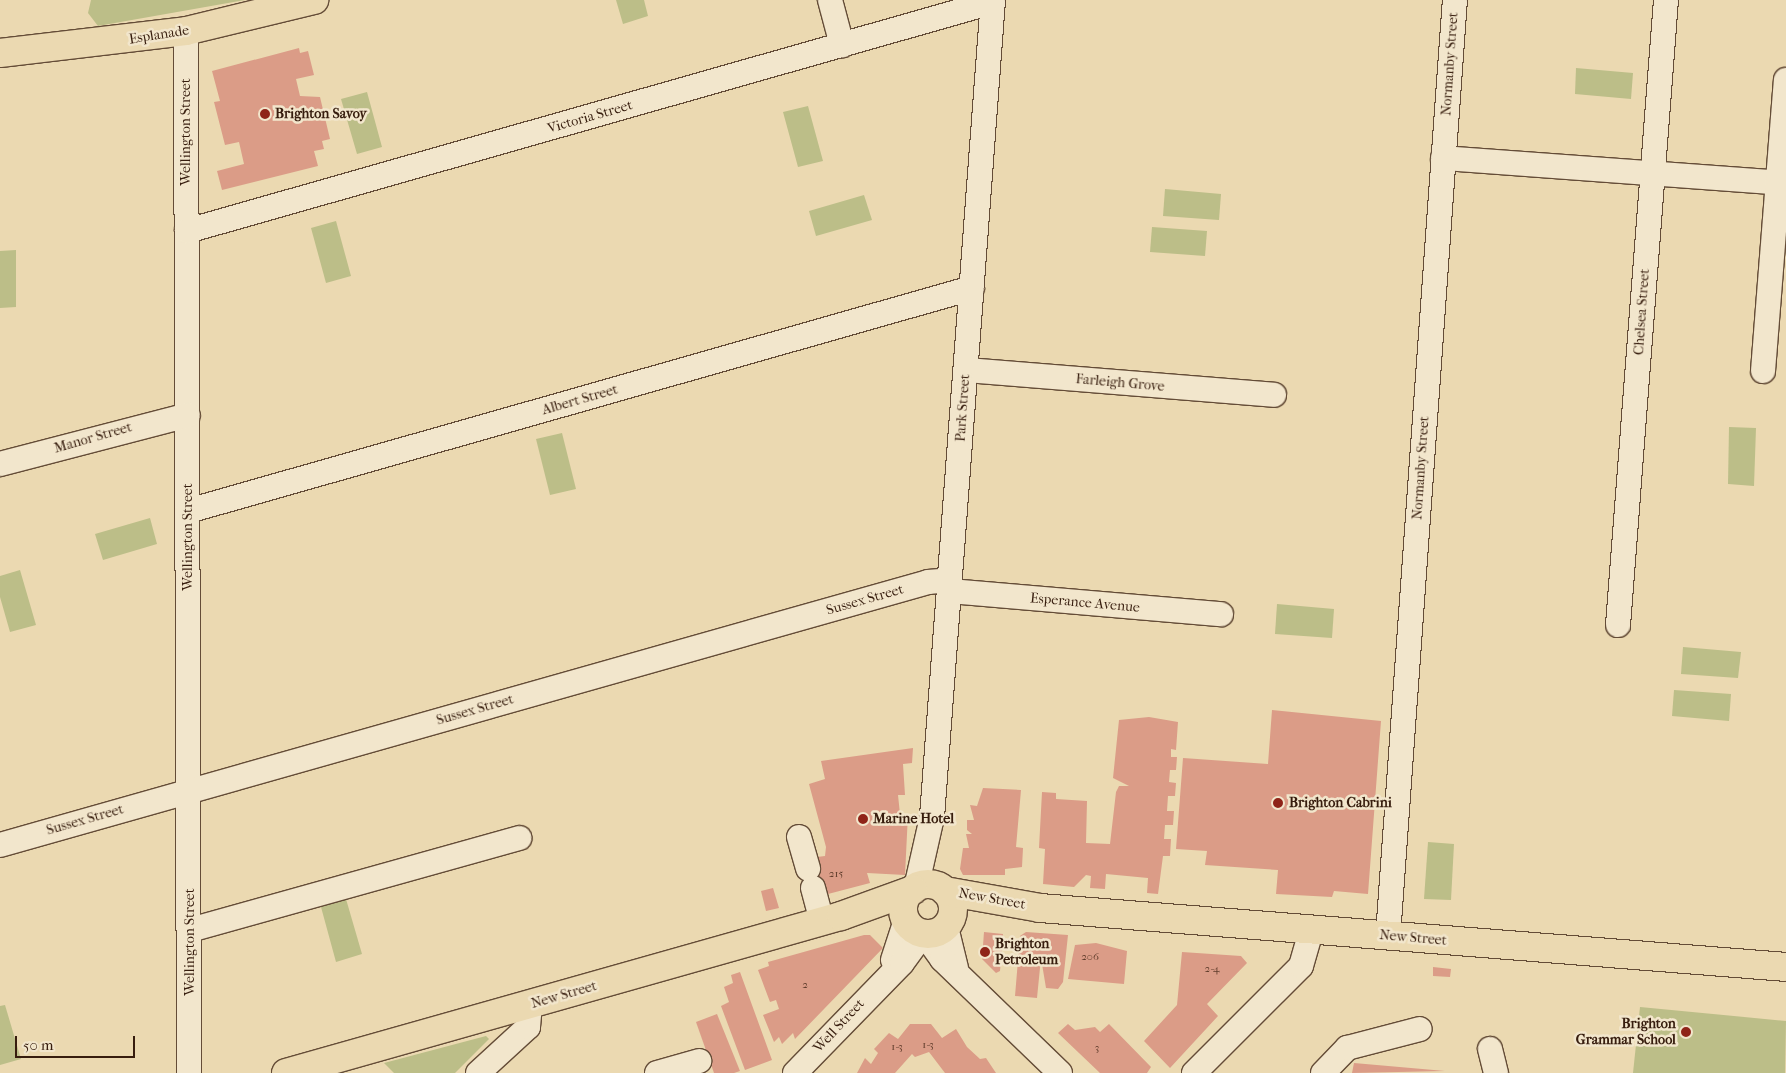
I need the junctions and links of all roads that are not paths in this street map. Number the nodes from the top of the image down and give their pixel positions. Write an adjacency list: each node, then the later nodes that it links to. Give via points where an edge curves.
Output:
1 (314, 0): 6 (main road, Esplanade)
2 (830, 0): 7 (street)
3 (1666, 0): 11 (street, Chelsea Street)
4 (992, 1): 7 (street, Victoria Street); 14 (street, Park Street)
5 (1448, 1): 10 (street, Normanby Street)
6 (186, 31): 8 (main road, Esplanade); 13 (street, Wellington Street)
7 (842, 45): 13 (street, Victoria Street)
8 (0, 53)
9 (1786, 80): 12 (street)
10 (1443, 158): 11 (street); 36 (street, Normanby Street)
11 (1653, 173): 12 (street); 23 (street, Chelsea Street)
12 (1782, 183): 16 (street)
13 (187, 231): 18 (street, Wellington Street)
14 (972, 288): 15 (street, Park Street); 20 (street, Albert Street)
15 (966, 370): 17 (street, Farleigh Grove); 21 (street, Park Street)
16 (1763, 371)
17 (1274, 395)
18 (188, 415): 19 (street, Manor Street); 20 (street, Wellington Street)
19 (0, 464)
20 (188, 511): 24 (street, Wellington Street)
21 (950, 585): 22 (street, Esperance Avenue); 24 (street, Sussex Street, via 928,582); 25 (street, Park Street)
22 (1221, 614)
23 (1618, 625)
24 (190, 791): 28 (street, Sussex Street); 35 (street, Wellington Street)
25 (932, 817): 29 (street, Park Street); 30 (street, Park Street)
26 (799, 837): 32 (street, via 810,879)
27 (519, 838): 35 (street)
28 (0, 844)
29 (915, 889): 30 (main road, New Street, via 930,884); 32 (main road, New Street); 33 (main road, via 905,902)
30 (944, 890): 31 (main road, New Street); 33 (main road, via 952,903)
31 (1040, 908): 33 (main road, New Street, via 967,915); 34 (main road, New Street)
32 (831, 918): 33 (main road, New Street); 41 (main road, New Street)
33 (926, 926): 37 (street, Well Street); 39 (street, via 947,945); 40 (street, Well Street, via 903,938)
34 (1304, 929): 36 (main road, New Street); 55 (street, via 1301,966 1276,987)
35 (190, 930): 44 (street, Wellington Street)
36 (1388, 936): 38 (main road, New Street)
37 (902, 964): 39 (street, via 927,959); 40 (street, Well Street)
38 (1786, 967)
39 (964, 978): 54 (street)
40 (883, 979): 53 (street, Well Street)
41 (530, 1004): 42 (main road, New Street); 46 (street, via 528,1027)
42 (498, 1014): 46 (street, via 501,1035); 50 (main road, New Street)
43 (1420, 1028): 56 (street, via 1347,1048)
44 (191, 1042): 48 (street, Wellington Street); 49 (street, Wellington Street)
45 (1490, 1049): 57 (street)
46 (497, 1055): 51 (street)
47 (699, 1061): 52 (street)
48 (189, 1073)
49 (201, 1073)
50 (286, 1073)
51 (478, 1073)
52 (656, 1073)
53 (795, 1073)
54 (1060, 1073)
55 (1194, 1073)
56 (1323, 1073)
57 (1496, 1073)

